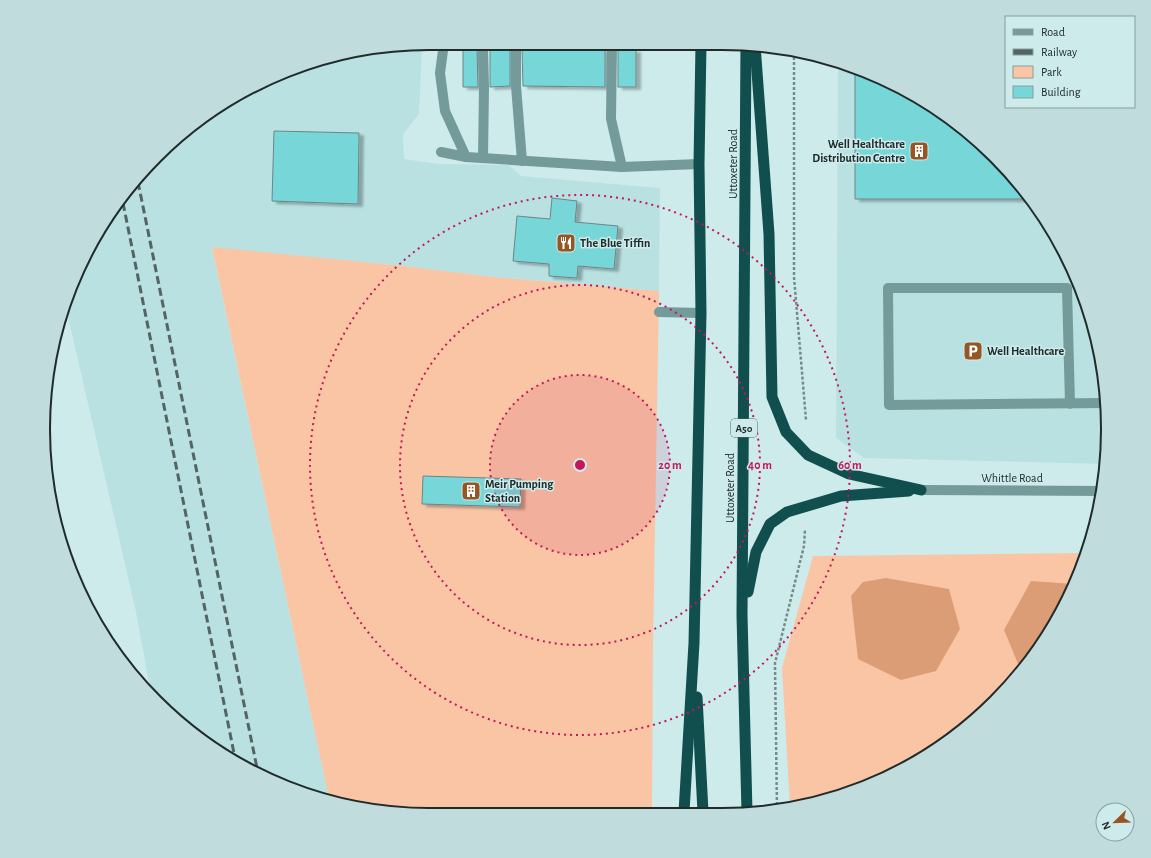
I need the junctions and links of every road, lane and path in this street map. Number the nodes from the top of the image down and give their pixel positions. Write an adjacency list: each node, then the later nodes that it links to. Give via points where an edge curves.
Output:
1 (443, 50): 9 (street, via 440,73 445,110)
2 (483, 50): 10 (street)
3 (516, 50): 11 (street)
4 (612, 50): 13 (street, via 611,119)
5 (701, 50): 12 (highway)
6 (746, 51): 20 (highway, Uttoxeter Road / A50)
7 (755, 52): 18 (highway, via 769,234 772,397 786,432 808,455 849,474)
8 (441, 152): 9 (street)
9 (466, 157): 10 (street)
10 (483, 158): 11 (street)
11 (522, 161): 13 (street)
12 (699, 164): 13 (street); 15 (highway)
13 (622, 167)
14 (659, 312): 15 (street)
15 (701, 313): 21 (highway)
16 (1100, 403): 17 (street)
17 (1070, 404): 17 (street, via 889,405 888,288 1067,288)
18 (921, 490): 19 (street, Whittle Road); 20 (highway, via 841,496 787,512 770,524 756,552)
19 (1096, 492)
20 (742, 615): 22 (highway, Uttoxeter Road / A50)
21 (694, 643): 23 (highway); 24 (highway)
22 (747, 807)
23 (684, 808)
24 (703, 808)

